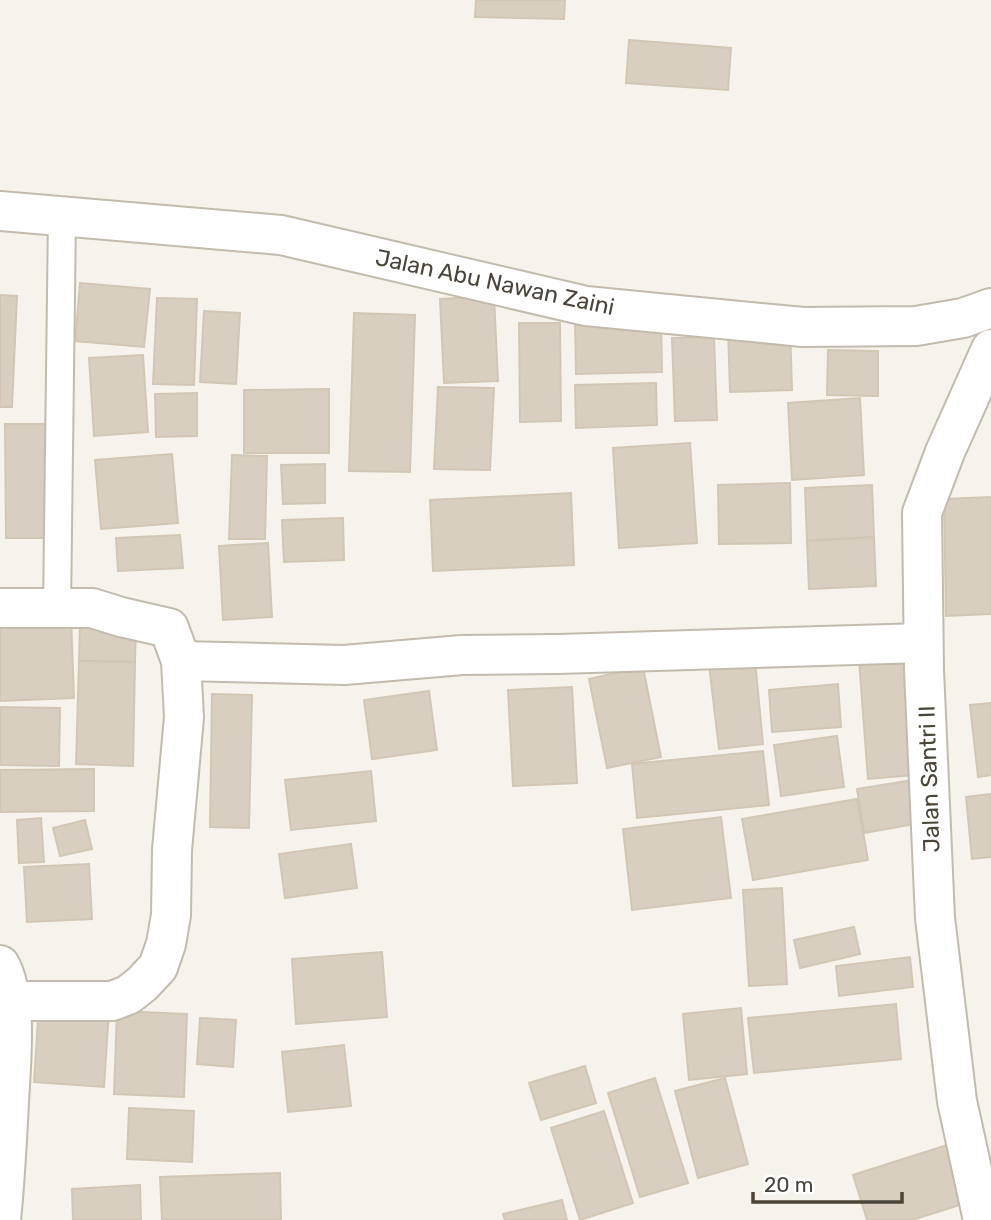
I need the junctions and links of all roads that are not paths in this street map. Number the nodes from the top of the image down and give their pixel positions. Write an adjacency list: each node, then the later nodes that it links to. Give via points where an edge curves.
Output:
1 (0, 211): 2 (street, Jalan Abu Nawan Zaini)
2 (62, 216): 3 (street, Jalan Abu Nawan Zaini, via 281,235 600,308 803,327 916,326); 6 (lane)
3 (991, 308)
4 (991, 349): 7 (street, Jalan Santri II, via 922,513)
5 (0, 608): 6 (street)
6 (57, 608): 8 (street, via 92,608 169,628)
7 (923, 643): 8 (street, via 462,655 344,665); 12 (street, Jalan Santri II, via 935,918 957,1101)
8 (181, 661): 10 (street, via 184,717 171,915 158,967 128,995 112,1001)
9 (0, 964): 10 (street)
10 (10, 1001): 11 (street, via 12,1049)
11 (1, 1220)
12 (983, 1220)

